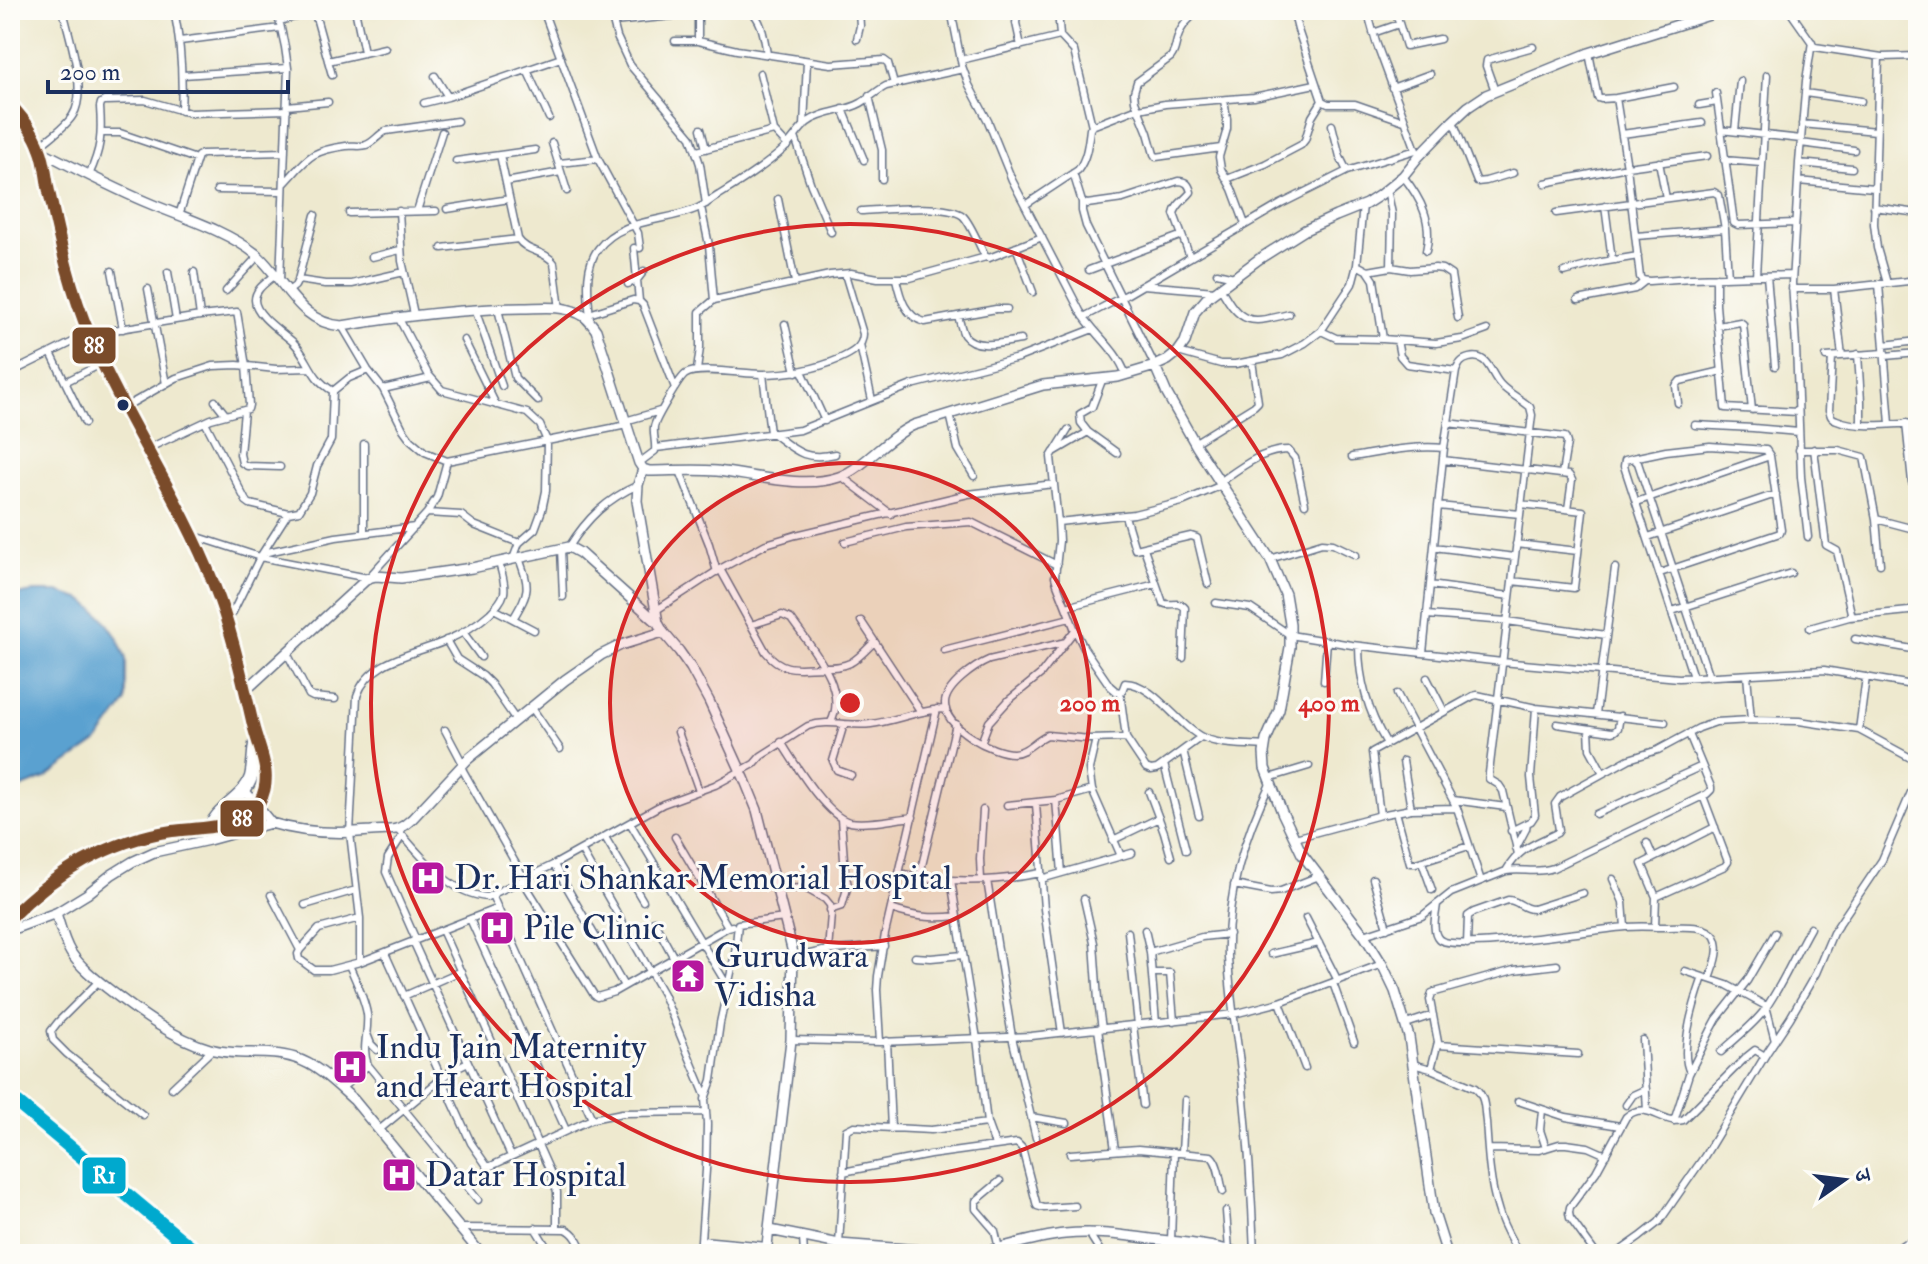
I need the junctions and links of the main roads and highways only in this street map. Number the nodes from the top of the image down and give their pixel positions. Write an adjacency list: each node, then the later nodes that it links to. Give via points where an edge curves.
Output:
1 (10, 104): 2 (main road, via 40,148 58,233 89,334 214,584)
2 (256, 739): 3 (highway, via 244,790); 3 (main road, via 266,772 257,806 240,820)
3 (207, 827): 4 (main road, via 140,838 96,855 62,874)
4 (10, 918)

